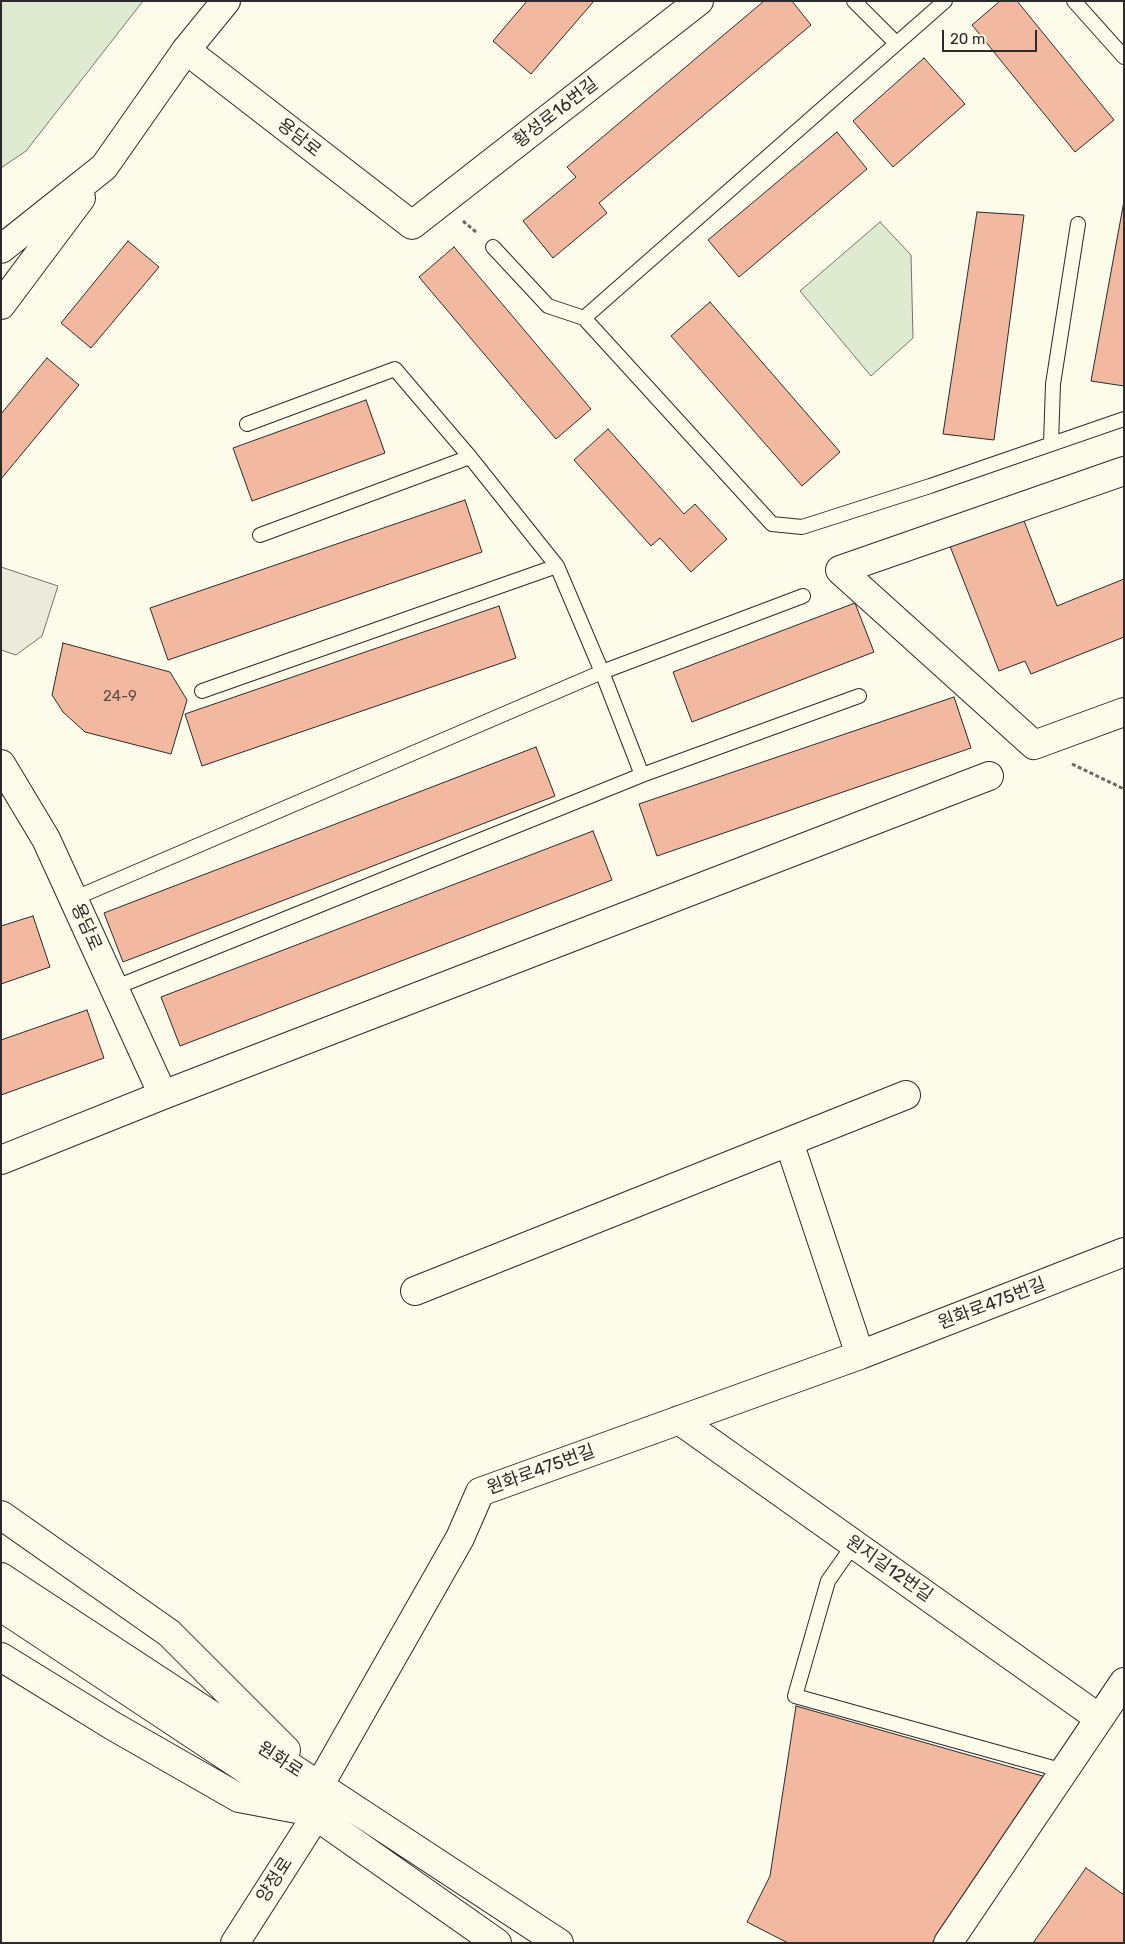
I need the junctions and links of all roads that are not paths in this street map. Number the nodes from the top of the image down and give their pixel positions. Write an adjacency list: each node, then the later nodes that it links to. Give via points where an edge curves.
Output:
1 (226, 1): 7 (street)
2 (699, 1): 11 (street, 황성로16번길)
3 (854, 1): 6 (lane)
4 (945, 1): 6 (lane)
5 (1074, 1): 8 (lane)
6 (896, 43): 15 (lane)
7 (186, 50): 9 (street); 11 (street, 용담로)
8 (1124, 57)
9 (104, 167): 13 (street); 14 (street)
10 (1078, 224): 18 (lane, via 1054,384)
11 (412, 225)
12 (493, 247): 15 (lane, via 548,306)
13 (1, 249)
14 (1, 304)
15 (584, 318): 18 (lane, via 772,524 802,527)
16 (1124, 419): 18 (lane)
17 (247, 424): 19 (lane, via 395,369)
18 (1051, 444)
19 (470, 457): 21 (lane); 22 (lane)
20 (1124, 471): 27 (street, via 840,570 1034,745)
21 (260, 535)
22 (557, 566): 24 (lane); 25 (lane)
23 (803, 596): 24 (lane)
24 (602, 672): 29 (lane); 31 (lane)
25 (202, 692)
26 (859, 696): 29 (lane)
27 (1124, 712)
28 (1, 764): 31 (street, 용담로, via 46,839)
29 (642, 774): 32 (lane)
30 (989, 776): 33 (street)
31 (74, 899): 32 (street, 용담로)
32 (114, 988): 33 (street, 용담로)
33 (163, 1095): 36 (street)
34 (906, 1095): 35 (street)
35 (789, 1142): 38 (street); 39 (street)
36 (1, 1160)
37 (1124, 1252): 39 (street, 원화로475번길)
38 (415, 1291)
39 (860, 1355): 40 (street, 원화로475번길)
40 (679, 1420): 42 (street, 원지길12번길); 49 (street, 원화로475번길, via 480,1492 460,1538)
41 (1, 1515): 49 (street, via 168,1633)
42 (854, 1544): 47 (street, 원지길12번길); 48 (lane, via 828,1581 795,1696)
43 (1, 1577): 49 (street, 원화로)
44 (1, 1607): 50 (street, 원화로)
45 (1, 1657): 50 (street, via 239,1798)
46 (1124, 1682): 47 (street)
47 (1099, 1718): 48 (street)
48 (1064, 1771): 54 (street)
49 (320, 1786): 53 (street, 원화로)
50 (312, 1814): 51 (street, 양정로); 52 (street, 원화로)
51 (234, 1943)
52 (497, 1943)
53 (559, 1943)
54 (948, 1943)

